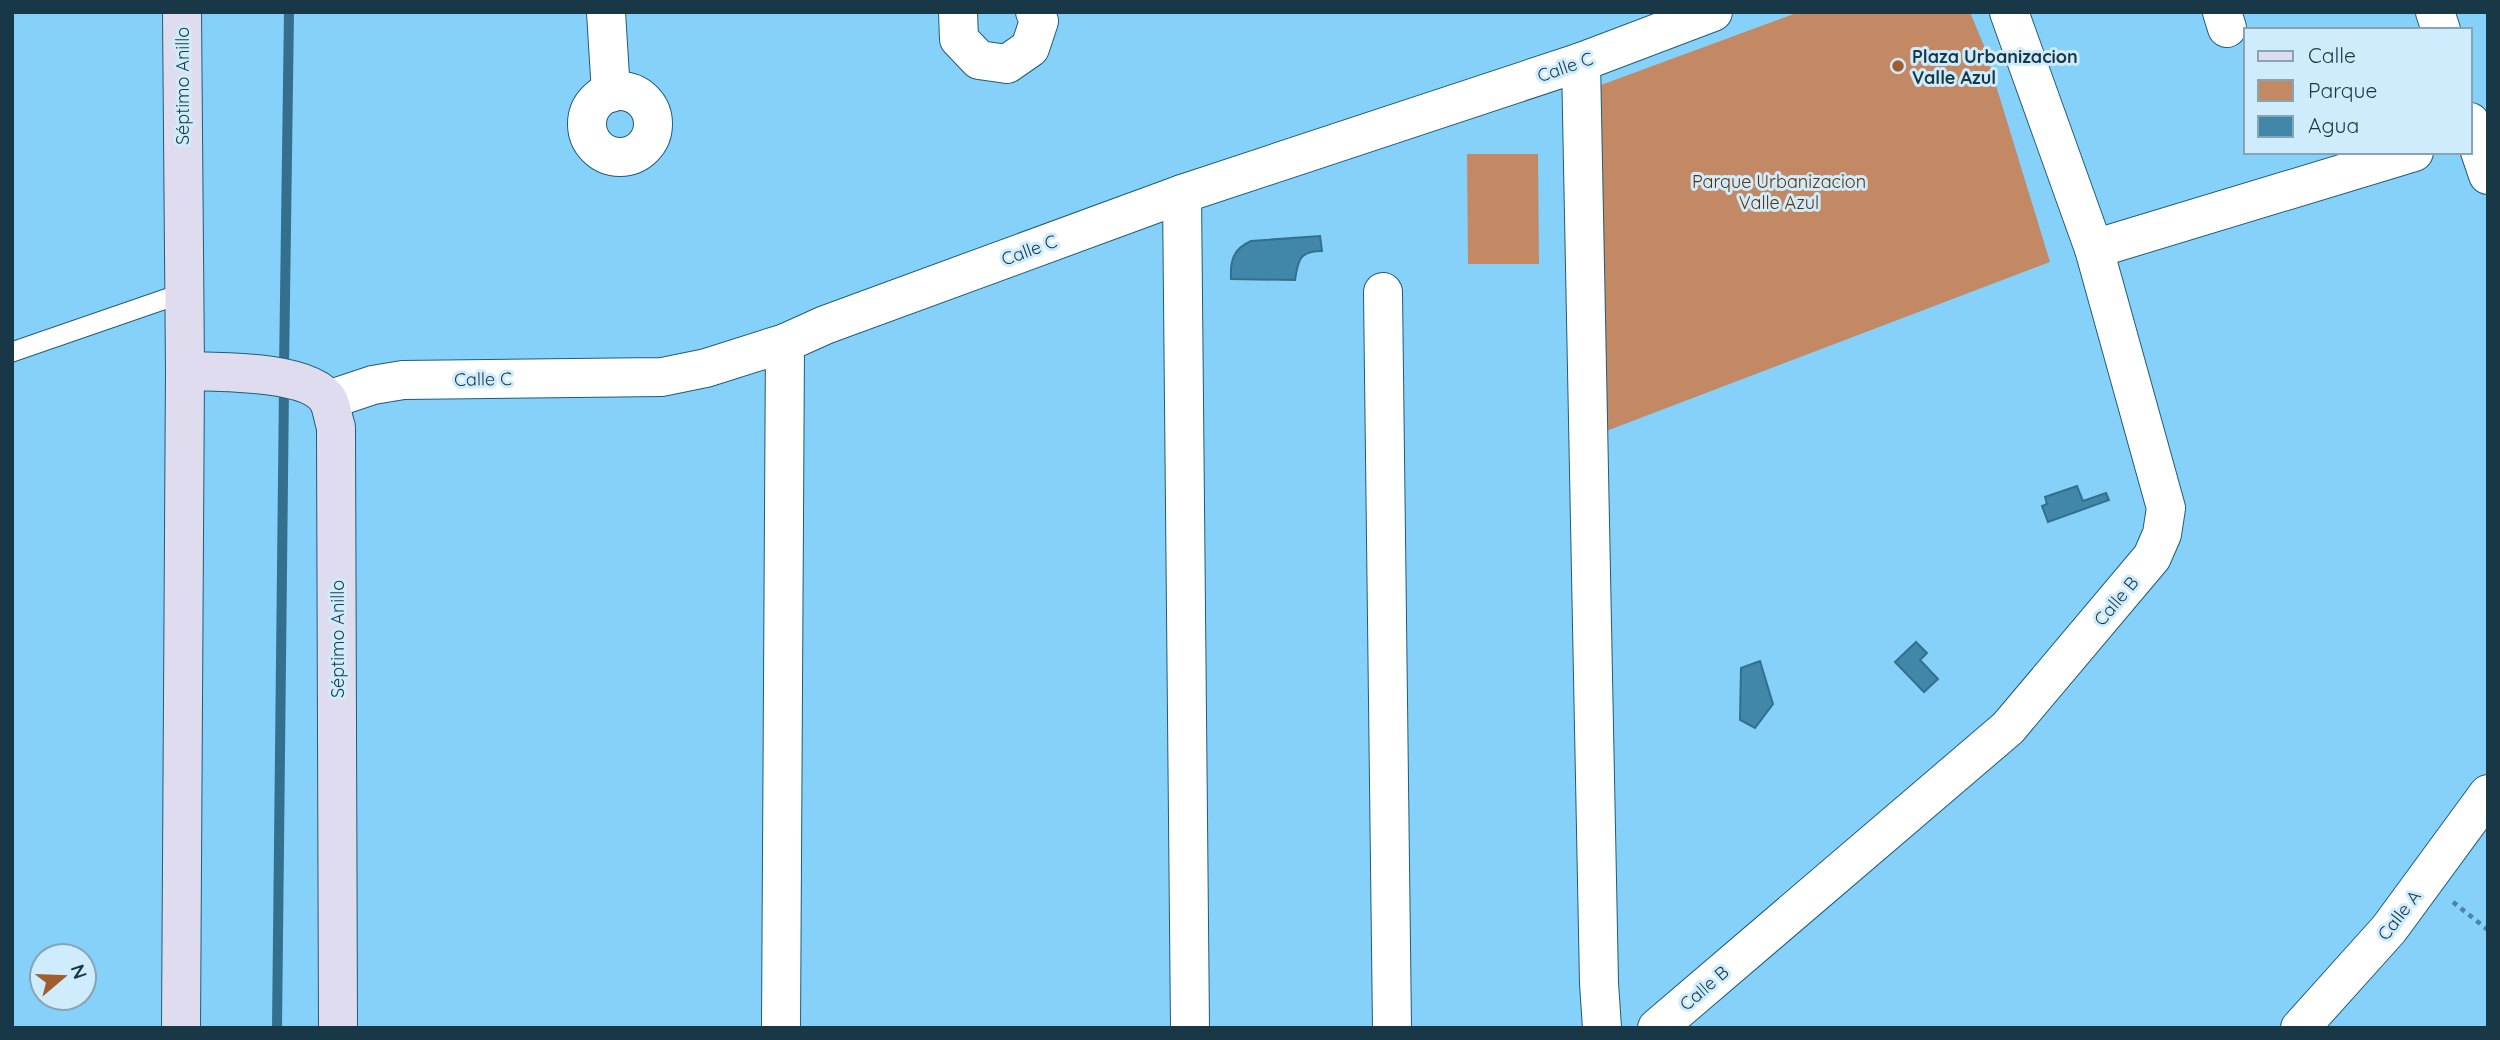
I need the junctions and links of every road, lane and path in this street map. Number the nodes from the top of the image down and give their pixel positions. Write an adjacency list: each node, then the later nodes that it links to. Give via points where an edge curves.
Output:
1 (182, 12): 15 (main road, Séptimo Anillo)
2 (607, 12): 8 (street)
3 (958, 12): 4 (street, via 960,39 979,61 1007,64 1030,48 1039,21)
4 (1035, 12)
5 (1713, 12): 7 (street, Calle C)
6 (2009, 12): 13 (street, Calle B)
7 (1581, 62): 12 (street, Calle C); 28 (street)
8 (611, 93)
9 (2472, 130): 11 (street)
10 (2407, 154): 13 (street)
11 (2488, 175)
12 (1182, 194): 16 (street, Calle C); 26 (street)
13 (2094, 249): 29 (street, Calle B, via 2166,508 2152,557 2008,728)
14 (1383, 292): 27 (street)
15 (183, 293): 17 (lane); 18 (main road, Séptimo Anillo)
16 (785, 343): 19 (street, Calle C, via 662,377 404,380); 25 (street)
17 (12, 352)
18 (185, 370): 19 (main road, via 268,375); 23 (main road, Séptimo Anillo)
19 (321, 394): 24 (main road, Séptimo Anillo, via 335,427 337,483)
20 (2488, 794): 30 (street, Calle A, via 2389,929)
21 (2450, 900): 22 (path)
22 (2488, 930)
23 (181, 1028)
24 (338, 1028)
25 (782, 1028)
26 (1189, 1028)
27 (1392, 1028)
28 (1602, 1028)
29 (1657, 1028)
30 (2300, 1028)

